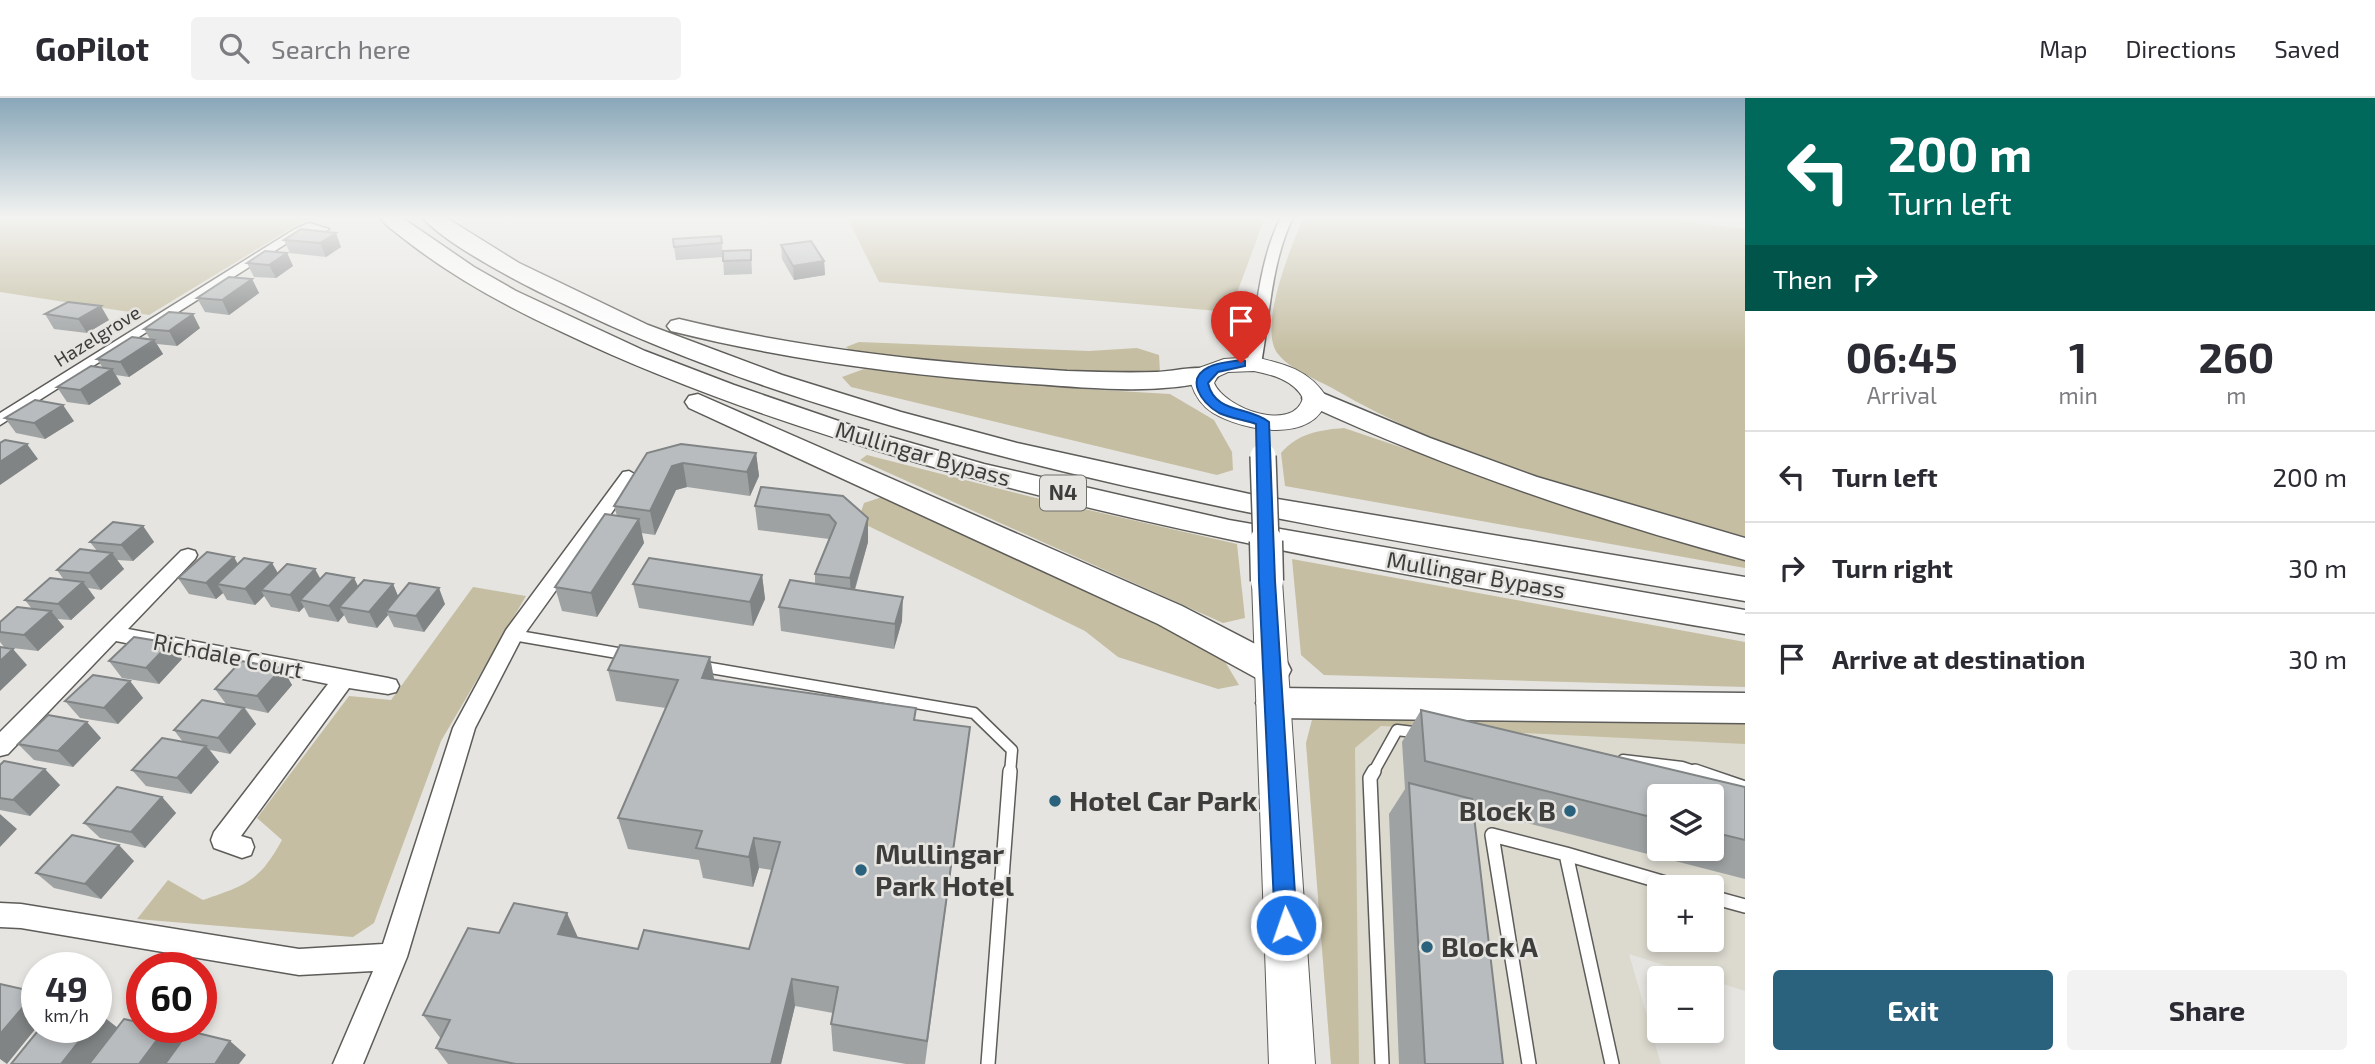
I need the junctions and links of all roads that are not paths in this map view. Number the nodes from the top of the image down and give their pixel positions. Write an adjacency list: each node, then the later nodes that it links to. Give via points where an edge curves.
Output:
1 (250, 262): 10 (street, Hazelgrove)
2 (435, 262): 23 (highway, N4, via 546,330 1230,645)
3 (469, 262): 16 (highway, Mullingar Bypass / N4, via 528,307 605,343 766,406 899,450 1161,517)
4 (503, 262): 15 (highway, Mullingar Bypass / N4, via 629,326 723,363 958,437 1125,478 1321,517)
5 (516, 262): 8 (highway, N4, via 617,307 718,337 815,356 910,368 1106,381 1166,381)
6 (1271, 262): 7 (street)
7 (1254, 364): 8 (main road, via 1226,365); 9 (main road, via 1302,381)
8 (1206, 375): 11 (main road, via 1204,393 1212,402 1225,411)
9 (1315, 398): 11 (main road, via 1314,407 1296,420); 13 (highway, via 1422,446 1564,497)
10 (0, 420)
11 (1262, 422): 23 (main road, bridge)
12 (629, 476): 18 (street)
13 (1745, 549)
14 (188, 555): 17 (street, Richdale Court)
15 (1745, 589)
16 (1745, 622)
17 (112, 633): 21 (street, Richdale Court); 26 (street, Richdale Court)
18 (513, 635): 19 (lane); 35 (street, via 464,728)
19 (649, 658)
20 (689, 665): 37 (lane, via 974,713 1012,750)
21 (344, 678): 22 (street, Richdale Court); 29 (street, Richdale Court, via 223,839)
22 (388, 686)
23 (1274, 687): 24 (highway, N4); 38 (main road)
24 (1745, 708)
25 (1437, 735): 39 (lane, via 1396,730 1370,778)
26 (0, 747)
27 (1614, 758): 28 (lane, via 1682,767)
28 (1745, 788)
29 (242, 847)
30 (1566, 854): 31 (lane); 40 (lane, via 1492,835); 41 (lane)
31 (1647, 878)
32 (1724, 900): 33 (lane)
33 (1745, 906)
34 (0, 915): 35 (street, via 299,962)
35 (393, 957): 36 (street)
36 (348, 1064)
37 (988, 1064)
38 (1292, 1064)
39 (1382, 1064)
40 (1529, 1064)
41 (1612, 1064)

